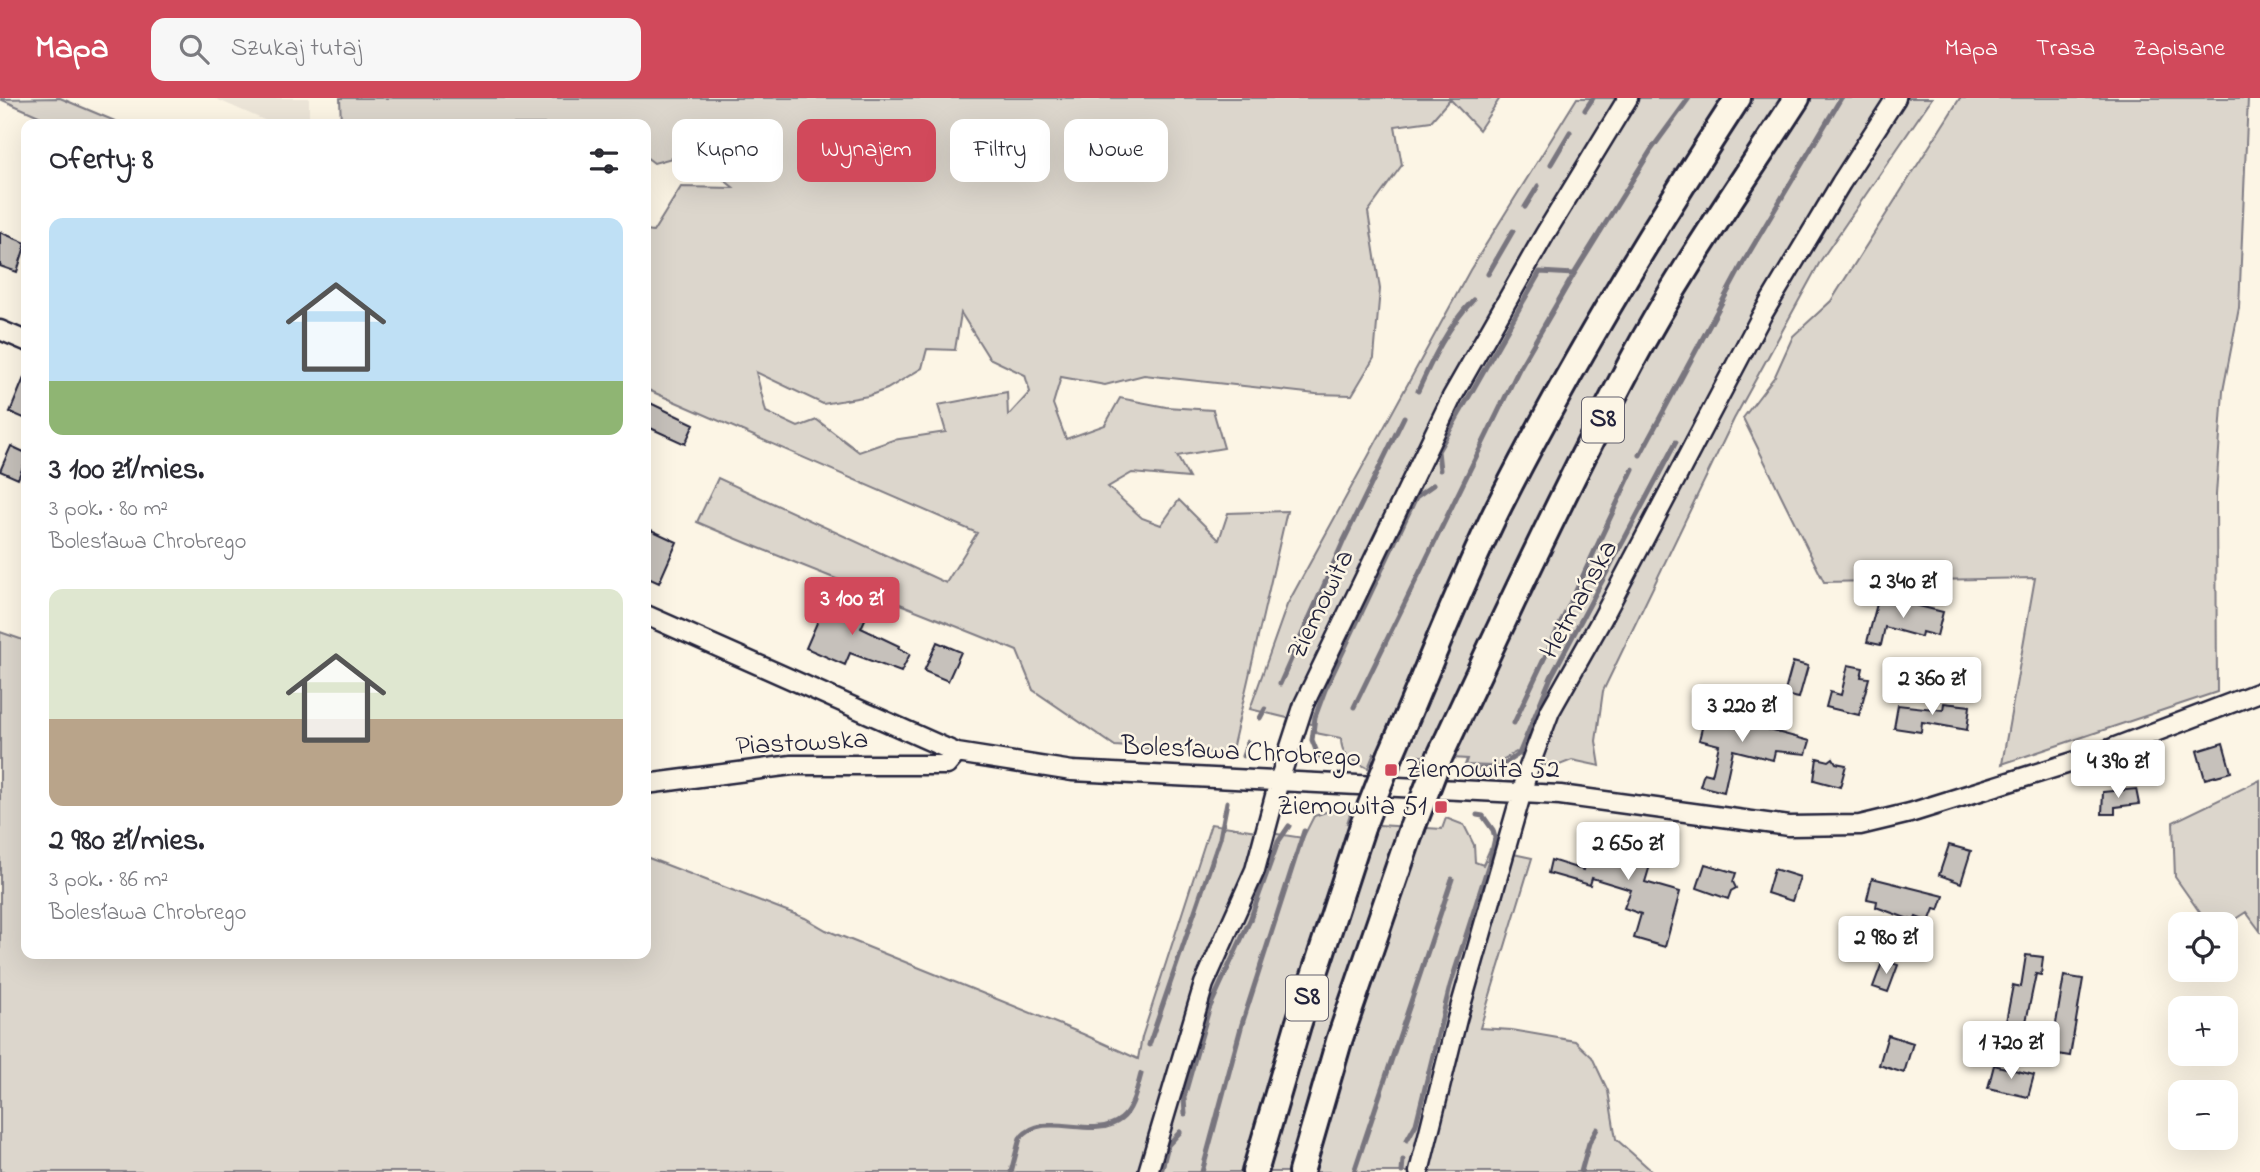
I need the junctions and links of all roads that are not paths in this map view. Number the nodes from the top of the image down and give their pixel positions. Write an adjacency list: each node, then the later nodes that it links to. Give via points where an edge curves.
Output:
1 (1628, 98): 10 (street, Ziemowita, via 1452,397 1304,704)
2 (1738, 98): 14 (highway, S8, bridge, via 1598,324 1499,507 1363,825)
3 (1797, 98): 15 (highway, S8, bridge, via 1632,361 1439,758 1339,1041)
4 (1896, 98): 12 (street, Hetmańska, via 1795,258 1723,387 1558,694)
5 (0, 330): 6 (street)
6 (21, 339)
7 (651, 617): 9 (street, Bolesława Chrobrego)
8 (2260, 692): 12 (street, Bolesława Chrobrego, via 2092,756 1860,825 1788,826)
9 (957, 753): 10 (street, Bolesława Chrobrego, via 1072,771); 11 (street, Piastowska, via 947,765 792,765)
10 (1279, 781): 12 (street, Bolesława Chrobrego); 13 (street, Ziemowita, via 1255,870 1204,984)
11 (651, 783)
12 (1523, 792): 16 (street, Hetmańska)
13 (1148, 1172)
14 (1255, 1172)
15 (1301, 1172)
16 (1419, 1172)

